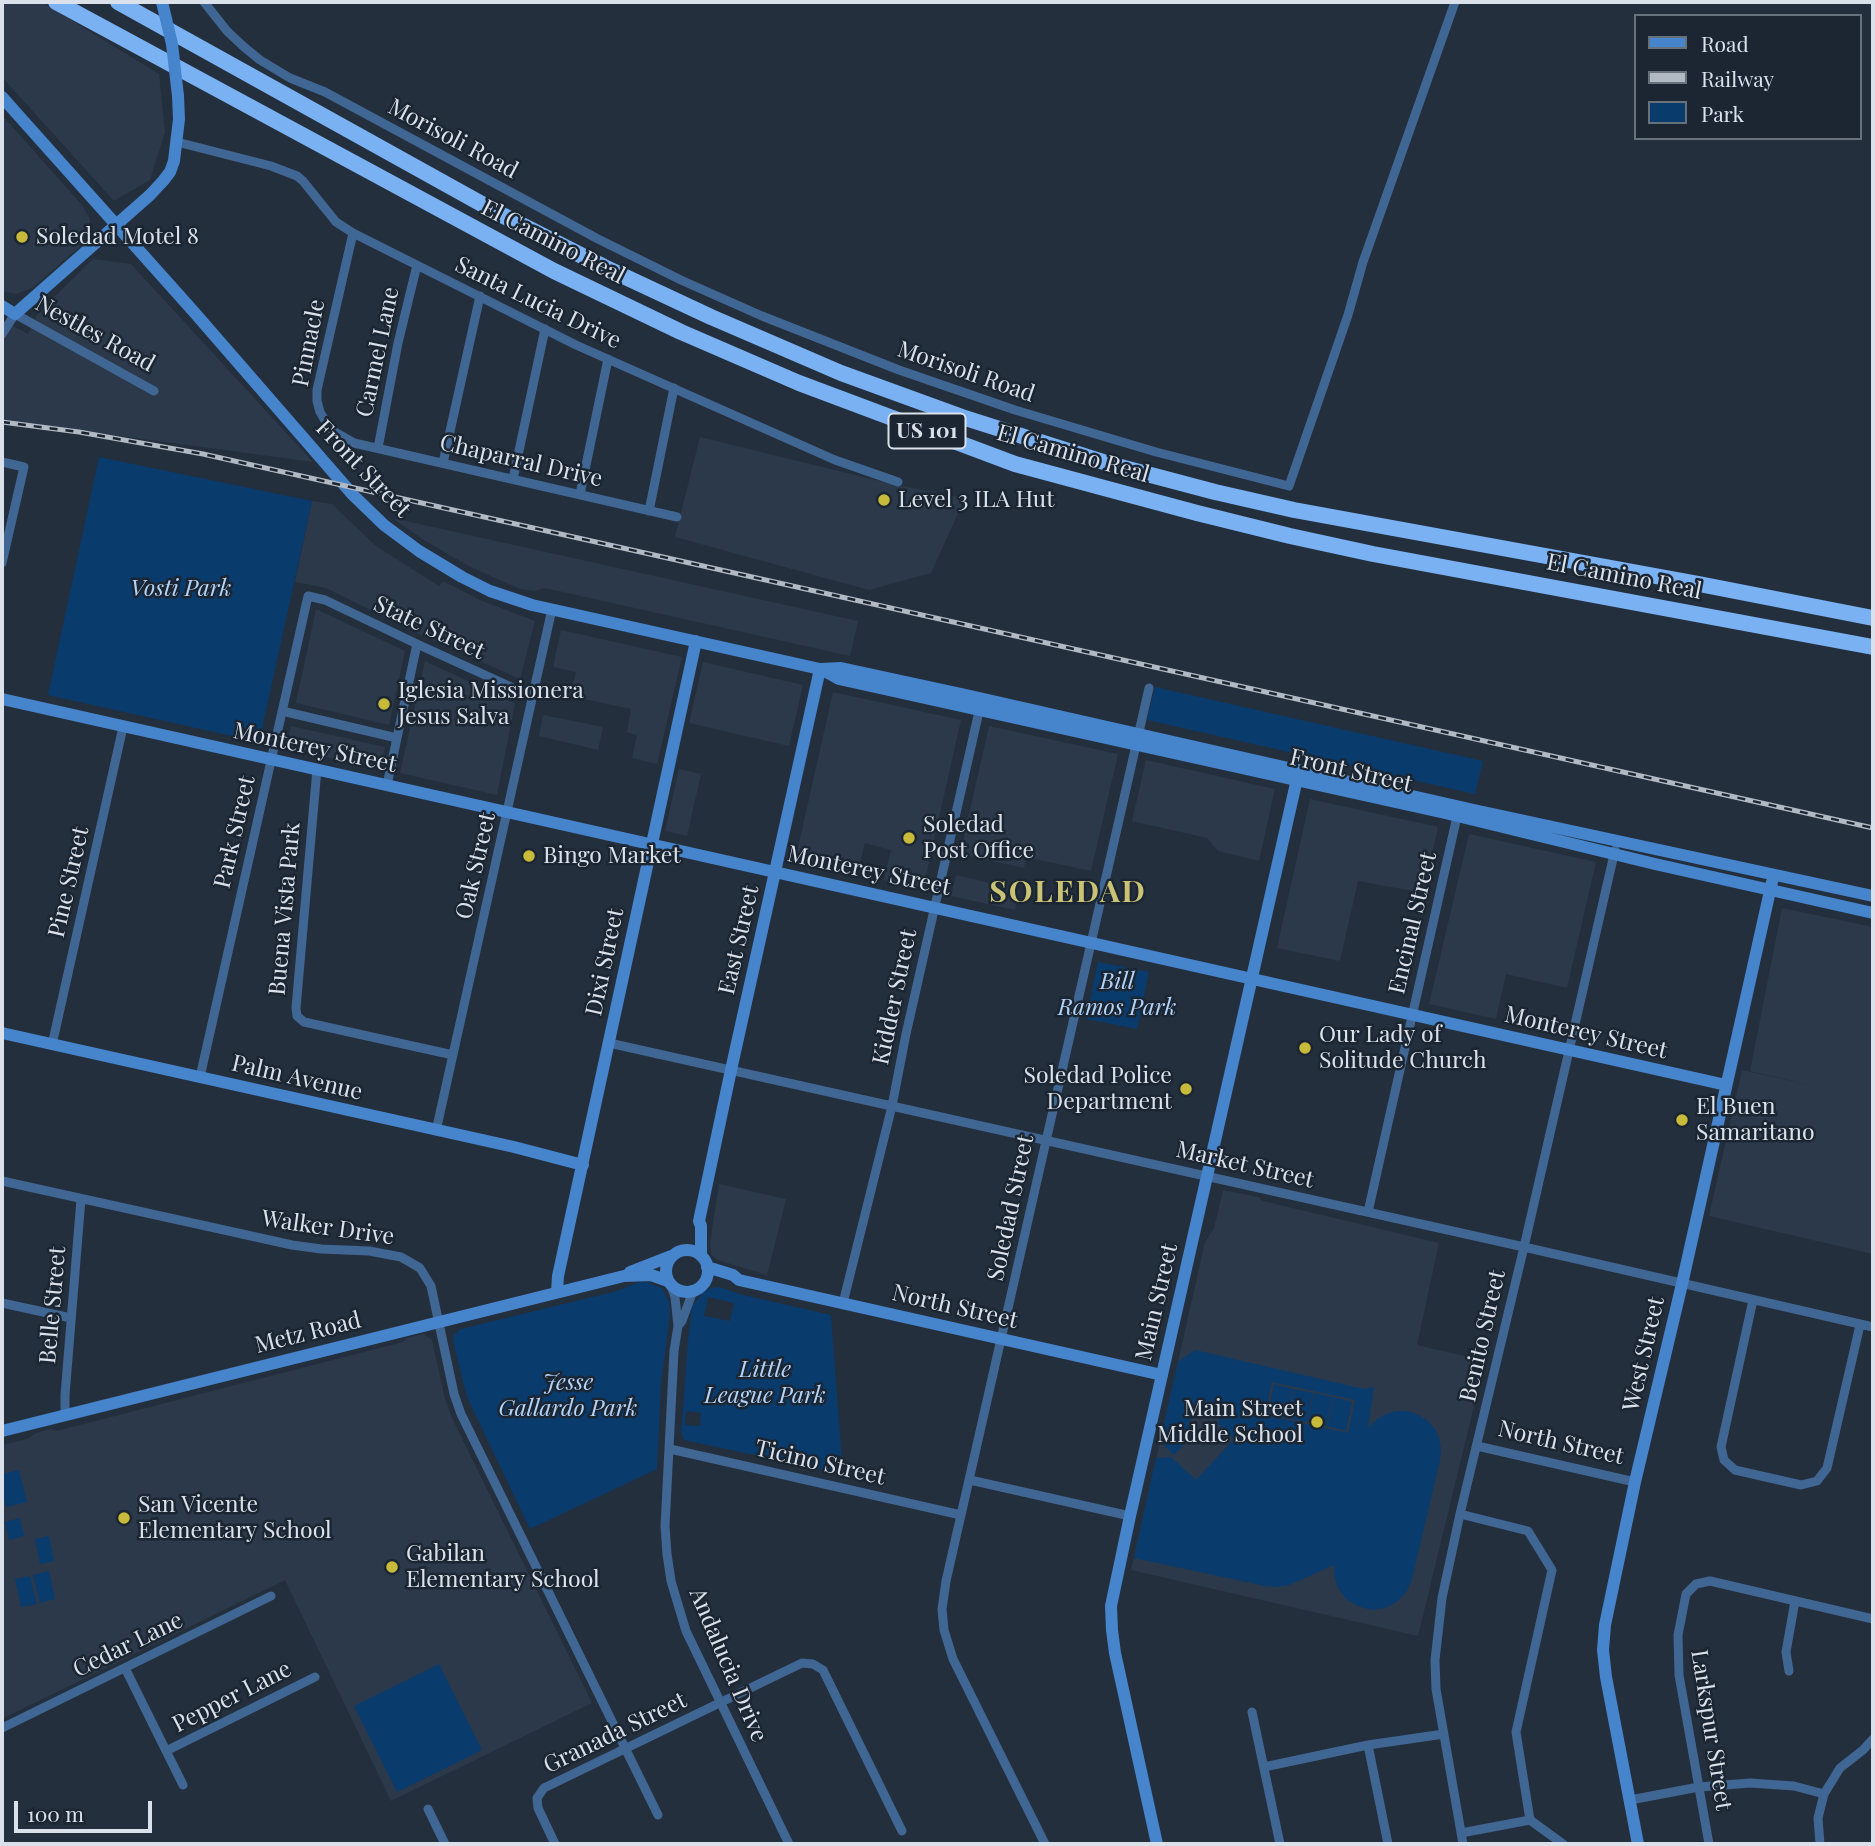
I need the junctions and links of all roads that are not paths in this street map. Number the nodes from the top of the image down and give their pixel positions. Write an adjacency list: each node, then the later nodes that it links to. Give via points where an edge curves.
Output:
1 (56, 2): 34 (highway, El Camino Real / US 101, via 554,271 669,327 800,383 1015,464 1302,539)
2 (162, 2): 7 (street, Nestles Road, bridge, via 178,96)
3 (204, 2): 4 (street, Morisoli Road, via 244,47 290,78 325,92 683,281 899,370 1015,410 1289,486)
4 (1455, 2)
5 (122, 3): 31 (highway, El Camino Real / US 101, via 593,262 841,373 962,417 1125,468 1294,510)
6 (2, 97): 8 (street, Front Street)
7 (177, 142): 8 (street, Nestles Road, via 170,172); 9 (street, Santa Lucia Drive, via 297,176 336,222)
8 (116, 226): 13 (street, Nestles Road); 30 (street, Front Street, via 345,487 384,525 483,588)
9 (353, 233): 10 (street, Santa Lucia Drive); 19 (street, Pinnacle, via 317,401 333,431)
10 (417, 265): 11 (street, Santa Lucia Drive); 20 (street, Carmel Lane)
11 (480, 296): 14 (street, Santa Lucia Drive); 22 (street)
12 (2, 306): 13 (street, Nestles Road)
13 (15, 313): 15 (street); 18 (street, Nestles Road)
14 (545, 329): 16 (street, Santa Lucia Drive); 23 (street)
15 (2, 334)
16 (608, 359): 17 (street, Santa Lucia Drive); 25 (street)
17 (674, 388): 24 (street, Santa Lucia Drive, via 835,460); 26 (street)
18 (154, 391)
19 (357, 443): 20 (street, Chaparral Drive)
20 (378, 448): 22 (street, Chaparral Drive)
21 (2, 461): 28 (street, via 24,467)
22 (443, 463): 23 (street, Chaparral Drive)
23 (513, 479): 25 (street, Chaparral Drive)
24 (898, 482)
25 (580, 495): 26 (street, Chaparral Drive)
26 (649, 510): 27 (street, Chaparral Drive)
27 (677, 517)
28 (2, 564)
29 (308, 596): 33 (street, State Street, via 326,600); 40 (street, Park Street)
30 (552, 610): 32 (street, Front Street); 37 (street, Oak Street)
31 (1873, 618)
32 (696, 641): 35 (street, Front Street); 50 (street, Dixi Street)
33 (417, 644): 37 (street, State Street); 42 (street)
34 (1873, 647)
35 (820, 669): 39 (street, Front Street, via 839,679); 52 (street, East Street)
36 (1149, 688): 43 (street, Soledad Street)
37 (533, 697): 48 (street, Oak Street)
38 (2, 699): 41 (street, Monterey Street)
39 (980, 704): 43 (street, Front Street); 56 (street, Kidder Street)
40 (282, 711): 42 (street); 44 (street, Park Street)
41 (123, 727): 44 (street, Monterey Street); 63 (street, Pine Street)
42 (397, 738): 47 (street)
43 (1138, 739): 46 (street, Front Street); 58 (street, Soledad Street)
44 (271, 760): 45 (street, Monterey Street); 67 (street, Park Street)
45 (317, 769): 47 (street, Monterey Street); 65 (street, Buena Vista Park, via 297,1016)
46 (1298, 775): 49 (street, Front Street); 59 (street, Main Street)
47 (387, 785): 48 (street, Monterey Street)
48 (508, 811): 50 (street, Monterey Street); 65 (street, Oak Street)
49 (1458, 811): 51 (street, Front Street); 60 (street, Encinal Street)
50 (651, 844): 52 (street, Monterey Street); 62 (street, Dixi Street)
51 (1616, 847): 53 (street, Front Street); 54 (street, Front Street); 64 (street, Benito Street)
52 (776, 872): 56 (street, Monterey Street); 66 (street, East Street)
53 (1773, 875): 54 (street, West Street); 55 (street, Front Street)
54 (1770, 890): 57 (street, Front Street); 68 (street, West Street)
55 (1873, 896)
56 (935, 907): 58 (street, Monterey Street); 69 (street, Kidder Street)
57 (1873, 913)
58 (1091, 943): 59 (street, Monterey Street); 71 (street, Soledad Street)
59 (1251, 978): 60 (street, Monterey Street); 73 (street, Main Street)
60 (1412, 1015): 64 (street, Monterey Street); 76 (street, Encinal Street)
61 (2, 1033): 63 (street, Palm Avenue)
62 (609, 1043): 66 (street, Market Street); 72 (street, Dixi Street)
63 (52, 1045): 67 (street, Palm Avenue)
64 (1568, 1051): 68 (street, Monterey Street); 78 (street, Benito Street)
65 (453, 1055): 70 (street, Oak Street)
66 (730, 1070): 69 (street, Market Street); 77 (street, East Street)
67 (200, 1077): 70 (street, Palm Avenue)
68 (1726, 1085): 85 (street, West Street)
69 (892, 1106): 71 (street, Market Street); 90 (street, Kidder Street)
70 (436, 1131): 72 (street, Palm Avenue)
71 (1045, 1141): 73 (street, Market Street); 96 (street, Soledad Street)
72 (583, 1165): 86 (street, Dixi Street)
73 (1207, 1177): 76 (street, Market Street); 97 (street, Main Street)
74 (2, 1181): 75 (street, Walker Drive)
75 (81, 1199): 91 (street, Belle Street); 92 (street, Walker Drive, via 300,1247 401,1257 414,1263 428,1279)
76 (1368, 1213): 78 (street, Market Street)
77 (699, 1221): 79 (street, East Street); 80 (street, East Street)
78 (1524, 1247): 85 (street, Market Street); 100 (street, Benito Street)
79 (677, 1253): 80 (street, via 692,1250); 81 (street, Metz Road); 84 (street, via 665,1270)
80 (704, 1261): 82 (street, North Street); 83 (street)
81 (624, 1276): 84 (street, Metz Road, via 647,1275); 86 (street, Metz Road)
82 (739, 1280): 83 (street, North Street); 90 (street, North Street)
83 (706, 1281): 87 (street)
84 (669, 1284): 87 (street, via 681,1292); 94 (street, Andalucia Drive)
85 (1682, 1284): 88 (street, Market Street); 103 (street, West Street)
86 (557, 1292): 92 (street, Metz Road)
87 (693, 1292): 94 (street, Andalucia Drive)
88 (1753, 1300): 93 (street, Market Street); 93 (street, via 1721,1447 1724,1460 1735,1470 1801,1485 1818,1481 1827,1468)
89 (2, 1303): 91 (street)
90 (843, 1303): 96 (street, North Street)
91 (71, 1318): 98 (street, Belle Street)
92 (440, 1322): 98 (street, Metz Road); 119 (street, Walker Drive, via 461,1415)
93 (1860, 1325): 95 (street, Market Street)
94 (678, 1326): 101 (street, Andalucia Drive)
95 (1873, 1327)
96 (1002, 1339): 97 (street, North Street); 102 (street, Soledad Street)
97 (1162, 1374): 106 (street, Main Street)
98 (65, 1416): 99 (street, Metz Road)
99 (2, 1431)
100 (1478, 1446): 103 (street, North Street); 104 (street, Benito Street)
101 (670, 1449): 105 (street, Ticino Street); 113 (street, Andalucia Drive, via 665,1526 671,1581 687,1631)
102 (970, 1480): 105 (street, Soledad Street); 106 (street)
103 (1635, 1482): 125 (street, West Street, via 1603,1650)
104 (1460, 1514): 116 (street, Benito Street, via 1442,1598 1435,1660); 128 (street, via 1528,1531 1552,1570 1516,1732)
105 (961, 1515): 134 (street, Soledad Street, via 946,1581 944,1630 953,1659)
106 (1130, 1516): 135 (street, Main Street, via 1111,1606 1112,1630)
107 (271, 1596): 110 (street, Cedar Lane)
108 (1795, 1601): 109 (street); 111 (street, via 1786,1652); 123 (street, Larkspur Street, via 1710,1581 1696,1584 1686,1594 1678,1635 1679,1675)
109 (1873, 1619)
110 (125, 1668): 115 (street, Cedar Lane); 120 (street)
111 (1789, 1671)
112 (315, 1677): 120 (street, Pepper Lane)
113 (720, 1703): 119 (street, Granada Street); 129 (street, Granada Street, via 802,1663 822,1670); 133 (street, Andalucia Drive)
114 (1252, 1712): 121 (street)
115 (2, 1728)
116 (1444, 1734): 118 (street); 130 (street, Benito Street)
117 (1873, 1739): 124 (street, via 1840,1768)
118 (1368, 1745): 121 (street); 137 (street)
119 (625, 1749): 127 (street, Walker Drive); 132 (street, Granada Street, via 544,1788 537,1798 538,1808)
120 (166, 1751): 122 (street)
121 (1264, 1767): 136 (street)
122 (183, 1785)
123 (1699, 1787): 124 (street, via 1750,1783 1794,1786); 125 (street); 141 (street, Larkspur Street)
124 (1824, 1794): 142 (street, via 1818,1818)
125 (1630, 1800): 140 (street, West Street)
126 (428, 1809): 131 (street)
127 (657, 1815)
128 (1530, 1820): 130 (street); 139 (street)
129 (902, 1831)
130 (1461, 1833): 138 (street, Benito Street)
131 (445, 1844)
132 (555, 1844)
133 (789, 1844)
134 (1045, 1844)
135 (1157, 1844)
136 (1280, 1844)
137 (1388, 1844)
138 (1463, 1844)
139 (1563, 1844)
140 (1638, 1844)
141 (1709, 1844)
142 (1820, 1844)

